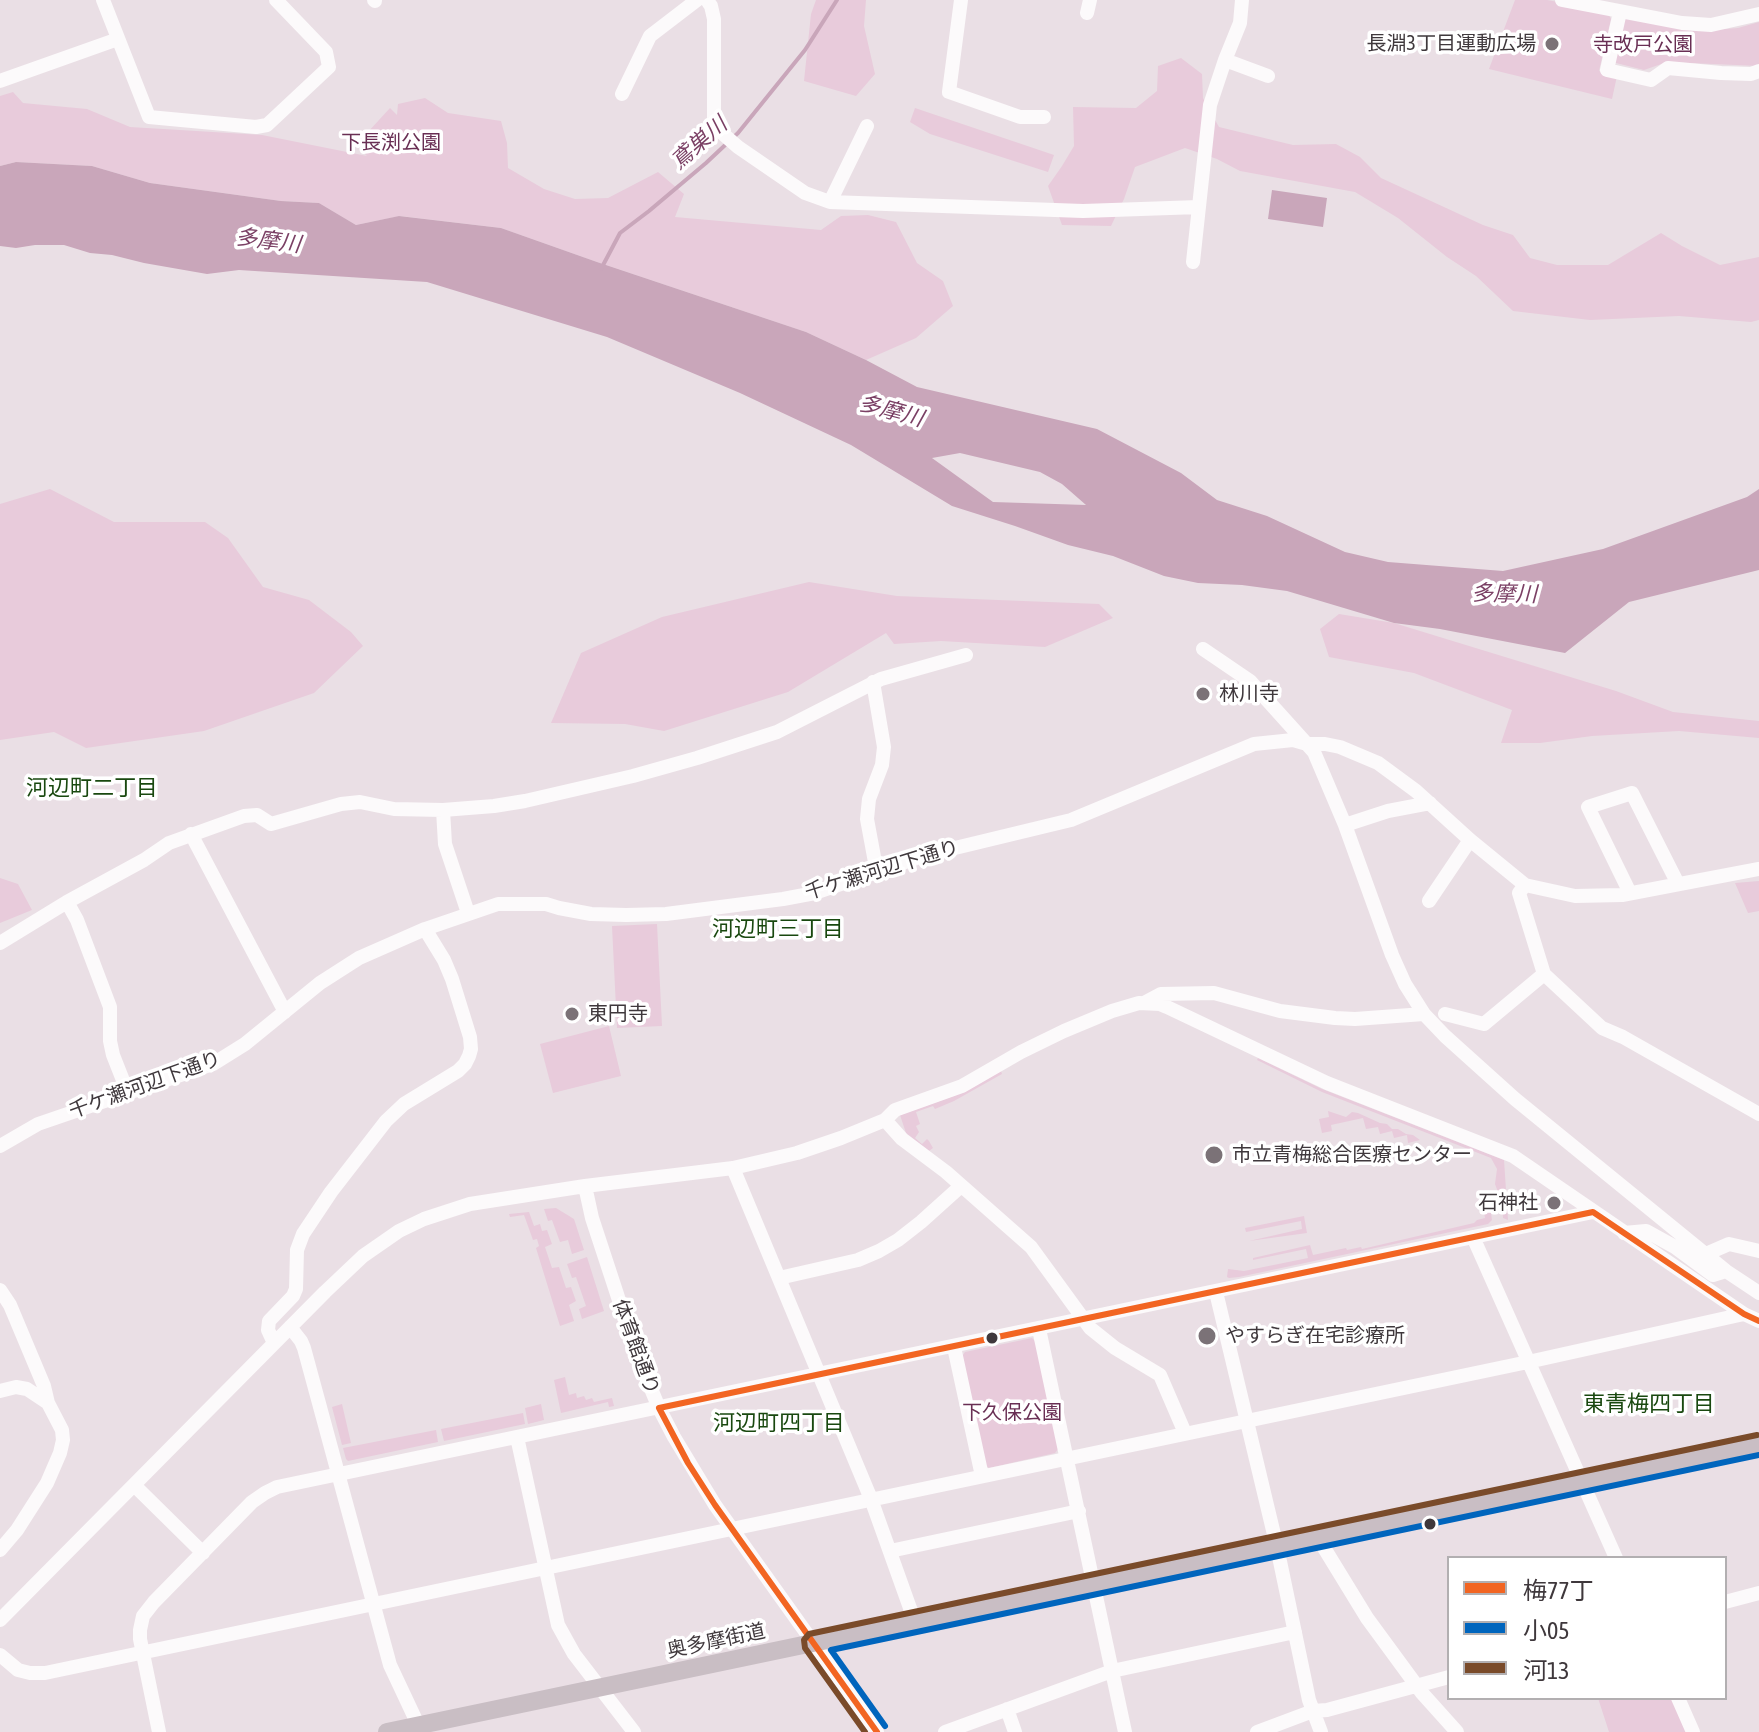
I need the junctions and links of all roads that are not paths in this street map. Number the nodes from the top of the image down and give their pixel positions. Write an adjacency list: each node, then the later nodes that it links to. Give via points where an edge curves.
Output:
1 (103, 0): 10 (street)
2 (276, 0): 10 (street, via 326,52 329,67 267,125 149,117)
3 (697, 0): 15 (street, via 650,36)
4 (707, 0): 18 (street, via 714,19 714,126 805,193)
5 (961, 0): 16 (street, via 949,92 1020,117)
6 (1242, 0): 11 (street, via 1240,23)
7 (1562, 0): 8 (street)
8 (1620, 12): 9 (street, via 1711,25); 12 (street, via 1607,70 1651,80 1668,68)
9 (1759, 14)
10 (118, 39): 14 (street)
11 (1225, 60): 13 (street); 19 (street, via 1210,105)
12 (1759, 71)
13 (1268, 76)
14 (0, 81)
15 (622, 94)
16 (1044, 117)
17 (867, 126): 18 (street)
18 (830, 202): 19 (street, via 1083,211)
19 (1199, 207): 20 (street)
20 (1193, 262)
21 (1203, 649): 24 (street, via 1250,681)
22 (966, 655): 23 (street)
23 (873, 682): 26 (street, via 777,732 666,768 525,801); 31 (street, via 884,747 867,819)
24 (1307, 744): 25 (street, 千ケ瀬河辺下通り, via 1340,747 1378,763); 27 (street); 31 (street, 千ケ瀬河辺下通り, via 1254,744 1071,820 926,855)
25 (1430, 803): 27 (street); 29 (street, 千ケ瀬河辺下通り)
26 (443, 810): 28 (street, via 360,802 271,824 257,815 244,816); 37 (street, via 445,844)
27 (1345, 825): 43 (street, via 1392,955)
28 (191, 834): 36 (street); 42 (street)
29 (1470, 840): 33 (street, 千ケ瀬河辺下通り); 35 (street)
30 (1759, 869): 32 (street, 千ケ瀬河辺下通り)
31 (877, 873): 37 (street, 千ケ瀬河辺下通り, via 793,897 666,914 591,914 546,904 498,904)
32 (1678, 884): 34 (street, 千ケ瀬河辺下通り); 34 (street, via 1632,793 1588,807)
33 (1525, 885): 34 (street, 千ケ瀬河辺下通り, via 1575,896); 40 (street, via 1519,893)
34 (1630, 893)
35 (1429, 901)
36 (67, 902): 39 (street); 45 (street, via 110,1007 110,1041)
37 (468, 913): 38 (street, 千ケ瀬河辺下通り)
38 (425, 929): 42 (street, 千ケ瀬河辺下通り, via 359,958); 67 (street, via 452,979 470,1037 469,1056 458,1071 386,1121 317,1213 297,1250 293,1296 269,1321)
39 (0, 943)
40 (1544, 974): 44 (street, via 1484,1024); 46 (street, via 1602,1028)
41 (1145, 1003): 43 (street, via 1161,994 1214,993 1280,1011 1335,1018); 47 (street, via 1064,1031 962,1086 895,1110); 52 (street, via 1167,1007 1327,1083 1507,1153)
42 (285, 1012): 45 (street, 千ケ瀬河辺下通り, via 213,1064)
43 (1424, 1014): 56 (street, via 1515,1099)
44 (1445, 1014)
45 (128, 1093): 48 (street, 千ケ瀬河辺下通り, via 38,1124)
46 (1759, 1114)
47 (885, 1120): 49 (street, via 797,1153); 51 (street)
48 (0, 1146)
49 (733, 1168): 50 (street); 58 (street)
50 (585, 1186): 65 (street, via 470,1204 424,1219 363,1256); 73 (street, 体育館通り, via 624,1317)
51 (961, 1186): 58 (street, via 879,1251); 63 (street, via 1031,1247)
52 (1593, 1212): 53 (street); 54 (street)
53 (1624, 1233): 57 (street, via 1646,1231 1713,1275); 62 (street)
54 (1473, 1237): 60 (street); 69 (street)
55 (1759, 1251): 56 (street, via 1729,1244)
56 (1706, 1254): 57 (street)
57 (1726, 1271): 61 (street)
58 (779, 1278): 70 (street)
59 (0, 1290): 72 (street)
60 (1216, 1292): 63 (street); 74 (street)
61 (1759, 1293)
62 (1744, 1314): 64 (street); 69 (street)
63 (1083, 1320): 66 (street); 75 (street, via 1108,1343 1160,1375)
64 (1759, 1321)
65 (290, 1327): 67 (street); 79 (street, via 304,1348)
66 (1039, 1329): 68 (street); 78 (street)
67 (274, 1343): 82 (street)
68 (954, 1347): 70 (street); 80 (street)
69 (1528, 1362): 74 (street); 81 (street)
70 (819, 1375): 73 (street); 83 (street)
71 (0, 1391): 72 (street, via 27,1389)
72 (48, 1403): 88 (street, via 62,1430 60,1453 47,1483)
73 (659, 1408): 76 (street); 85 (street, 体育館通り)
74 (1247, 1420): 75 (street); 87 (street)
75 (1185, 1433): 78 (street)
76 (517, 1437): 79 (street); 92 (street)
77 (1759, 1445): 81 (main road, 奥多摩街道)
78 (1067, 1457): 80 (street); 84 (street)
79 (337, 1475): 90 (street, via 265,1493); 96 (street)
80 (982, 1476): 83 (street)
81 (1583, 1482): 86 (main road, 奥多摩街道); 91 (street)
82 (134, 1485): 90 (street); 97 (street)
83 (871, 1499): 85 (street); 89 (street)
84 (1079, 1511): 89 (street); 93 (street)
85 (732, 1528): 92 (street); 100 (street, 体育館通り)
86 (1318, 1538): 87 (main road, 奥多摩街道); 105 (street)
87 (1277, 1547): 93 (main road, 奥多摩街道); 99 (street)
88 (0, 1550)
89 (890, 1551): 98 (street)
90 (203, 1553): 101 (street, via 146,1612 140,1630)
91 (1615, 1556)
92 (544, 1567): 96 (street); 106 (street, via 561,1633)
93 (1094, 1584): 98 (main road, 奥多摩街道); 103 (street)
94 (1759, 1593): 95 (street)
95 (1727, 1601)
96 (373, 1603): 101 (street); 110 (street, via 390,1665)
97 (0, 1620)
98 (915, 1622): 100 (main road, 奥多摩街道)
99 (1295, 1632): 103 (street); 109 (street)
100 (814, 1643): 106 (main road, 奥多摩街道); 114 (street, 体育館通り)
101 (142, 1652): 102 (street, via 37,1674 18,1670); 111 (street)
102 (0, 1655)
103 (1112, 1671): 108 (street); 117 (street)
104 (1447, 1677): 105 (street)
105 (1415, 1685): 109 (street); 120 (street)
106 (600, 1688): 110 (main road, 奥多摩街道); 113 (street)
107 (1679, 1700): 121 (street)
108 (1007, 1709): 115 (street); 116 (street)
109 (1313, 1711): 118 (street); 119 (street)
110 (419, 1729): 112 (main road, 奥多摩街道)
111 (159, 1732)
112 (387, 1732)
113 (634, 1732)
114 (877, 1732)
115 (945, 1732)
116 (1015, 1732)
117 (1125, 1732)
118 (1257, 1732)
119 (1321, 1732)
120 (1457, 1732)
121 (1693, 1732)

